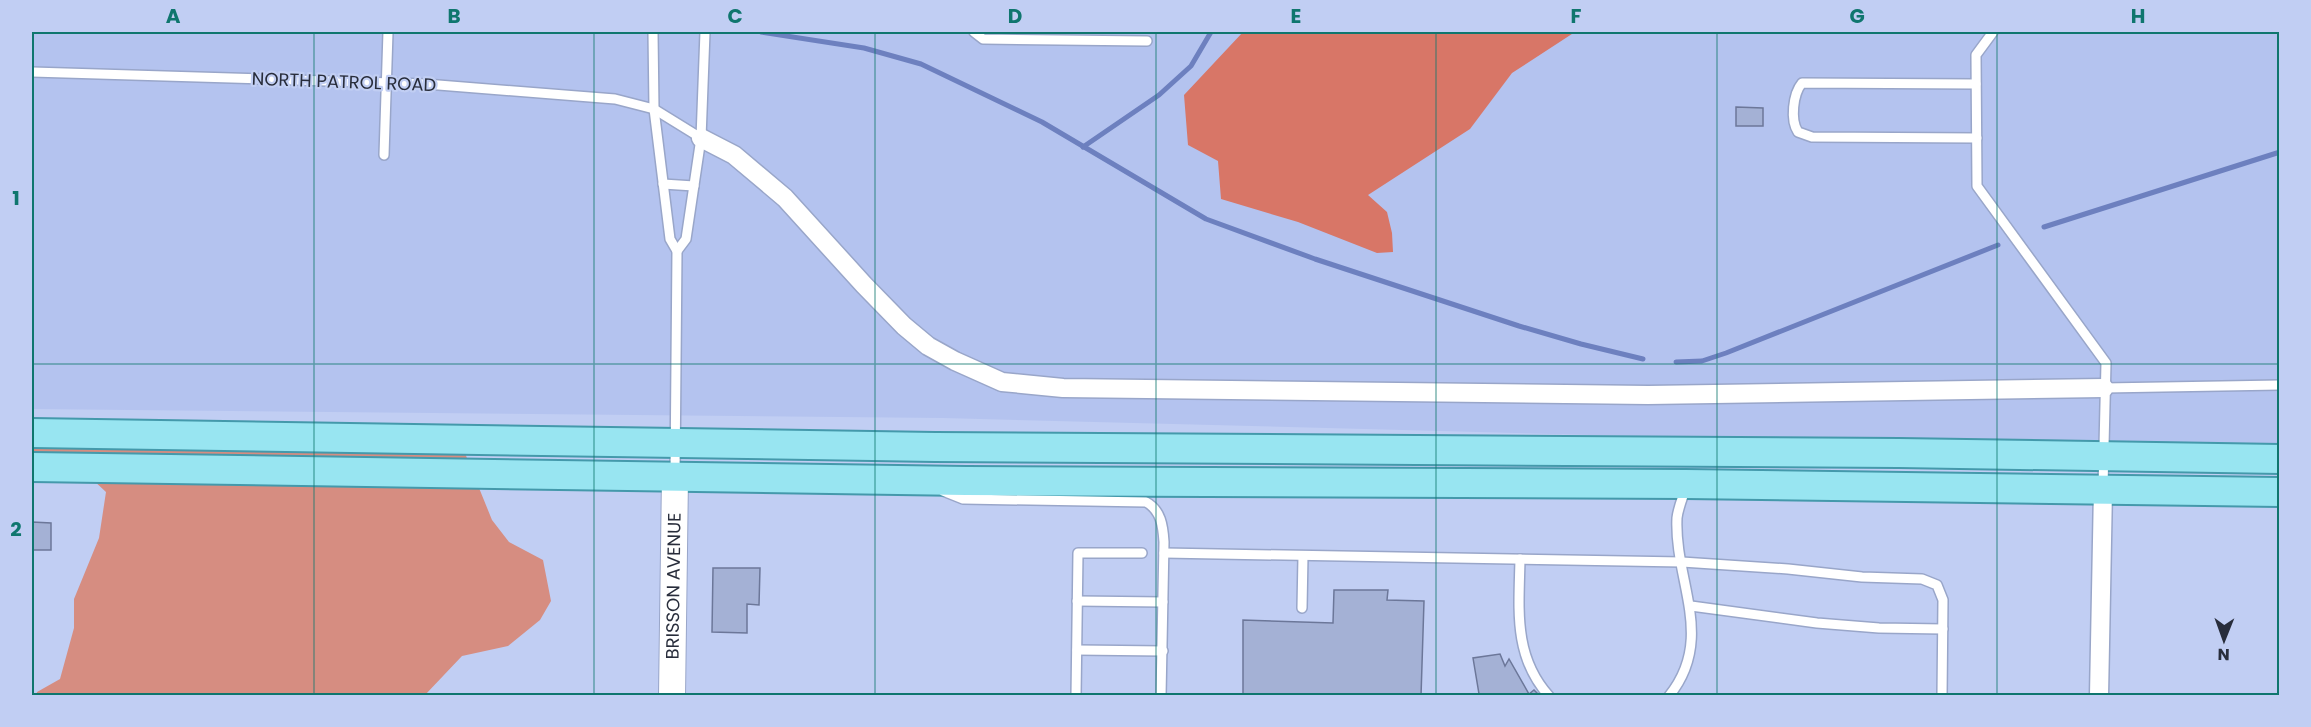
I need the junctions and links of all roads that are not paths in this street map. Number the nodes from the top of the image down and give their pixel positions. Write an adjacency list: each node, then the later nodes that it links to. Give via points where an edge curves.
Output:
1 (387, 32): 8 (lane)
2 (652, 32): 10 (lane)
3 (705, 32): 11 (lane)
4 (974, 32): 6 (lane, via 983,39)
5 (1993, 32): 9 (lane, via 1977,55)
6 (1147, 41)
7 (32, 72): 8 (lane, NORTH PATROL ROAD)
8 (386, 82): 10 (lane, NORTH PATROL ROAD, via 615,99); 13 (lane)
9 (1976, 84): 12 (lane); 12 (lane, via 1802,83 1796,92 1794,123 1798,132 1812,136)
10 (654, 109): 11 (lane, NORTH PATROL ROAD); 14 (lane)
11 (701, 138): 15 (lane); 18 (street, via 734,155 785,198 904,326 928,346 1002,382 1063,388 1648,396)
12 (1977, 138): 18 (lane, via 1977,186 2106,363)
13 (384, 155)
14 (663, 184): 15 (lane); 16 (lane, via 670,239)
15 (694, 186): 16 (lane, via 686,239)
16 (677, 251): 20 (lane)
17 (2280, 385): 18 (lane)
18 (2104, 388): 21 (lane)
19 (32, 433): 20 (main road)
20 (675, 443): 21 (main road); 24 (lane)
21 (2104, 456): 22 (main road); 27 (lane)
22 (2280, 459)
23 (32, 467): 24 (main road)
24 (675, 477): 25 (main road); 41 (street, BRISSON AVENUE)
25 (920, 480): 26 (main road); 30 (lane, via 963,499 1146,501 1160,516)
26 (1686, 484): 27 (main road); 33 (lane, via 1677,516)
27 (2103, 489): 28 (main road); 47 (street)
28 (2280, 492)
29 (1142, 553): 34 (lane, via 1078,553)
30 (1164, 553): 31 (lane); 35 (lane)
31 (1303, 556): 32 (lane); 37 (lane)
32 (1520, 559): 33 (lane); 44 (lane, via 1521,642 1528,665)
33 (1682, 562): 36 (lane); 38 (lane, via 1922,579 1937,585 1943,600)
34 (1077, 601): 35 (lane); 39 (lane)
35 (1163, 602): 40 (lane)
36 (1690, 606): 38 (lane, via 1817,623); 45 (lane, via 1691,652 1680,682)
37 (1302, 608)
38 (1943, 629): 46 (lane)
39 (1077, 650): 40 (lane); 42 (lane)
40 (1163, 651): 43 (lane)
41 (672, 696)
42 (1076, 696)
43 (1161, 696)
44 (1549, 696)
45 (1669, 696)
46 (1942, 696)
47 (2100, 696)

